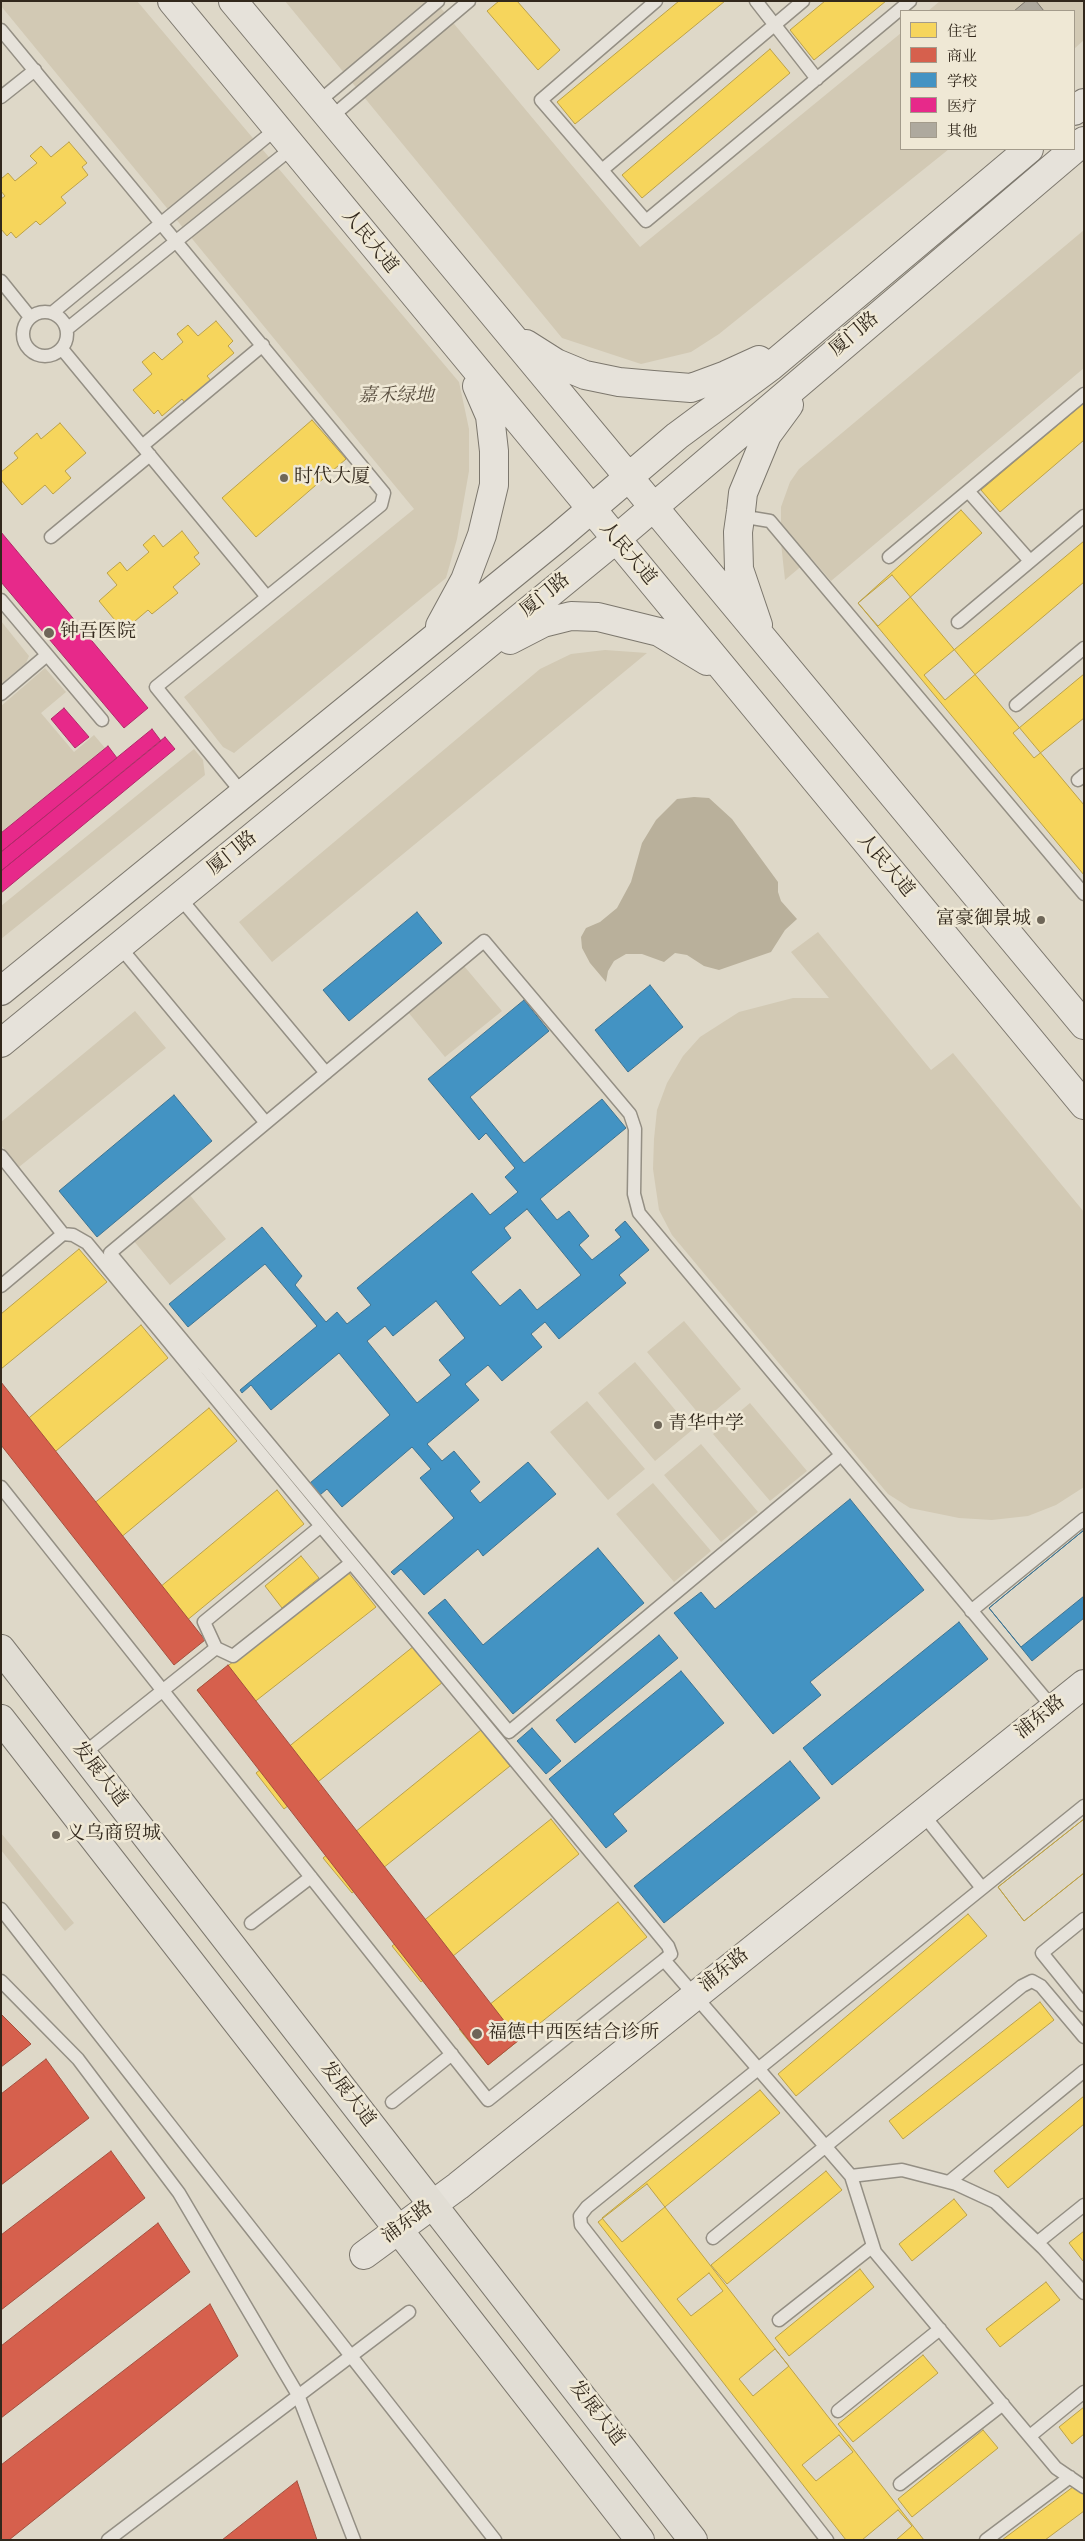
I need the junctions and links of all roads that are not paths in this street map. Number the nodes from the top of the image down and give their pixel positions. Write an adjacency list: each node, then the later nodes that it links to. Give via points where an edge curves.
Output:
1 (172, 1): 15 (main road, 人民大道)
2 (233, 1): 14 (main road)
3 (438, 1): 14 (lane)
4 (470, 1): 14 (lane)
5 (656, 1): 18 (lane, via 541,100)
6 (756, 1): 9 (lane)
7 (803, 1): 9 (lane)
8 (910, 1): 12 (lane)
9 (774, 25): 12 (lane); 18 (lane)
10 (1, 30): 11 (lane)
11 (34, 70): 13 (lane); 19 (lane)
12 (817, 79): 18 (lane, via 646,221)
13 (1, 97)
14 (324, 110): 25 (main road)
15 (284, 139): 19 (lane); 20 (lane); 29 (main road, 人民大道)
16 (1028, 150): 26 (main road, 厦门路)
17 (1073, 150): 30 (main road, 厦门路)
18 (602, 170)
19 (162, 222): 20 (lane); 22 (lane)
20 (177, 241): 24 (lane); 27 (lane)
21 (1, 281): 23 (lane)
22 (52, 313): 23 (lane, via 44,311); 24 (lane, via 59,316)
23 (30, 317): 28 (lane, via 22,330 22,338 30,351 42,357)
24 (67, 330): 28 (lane)
25 (507, 332): 26 (main road, via 556,363 585,375 619,382 691,388); 33 (main road)
26 (799, 342): 33 (main road, 厦门路)
27 (263, 345): 32 (lane); 43 (lane, via 384,493 381,505)
28 (62, 349): 32 (lane)
29 (464, 357): 36 (main road, 人民大道); 46 (main road, via 490,416 494,486 482,535 465,580)
30 (816, 368): 35 (main road, 厦门路); 37 (main road, via 767,435 744,493)
31 (1084, 394): 34 (lane)
32 (146, 451): 39 (lane); 43 (lane)
33 (628, 478): 35 (main road); 36 (main road, 厦门路)
34 (968, 491): 41 (lane); 42 (lane)
35 (652, 507): 40 (main road, 厦门路); 47 (main road)
36 (590, 510): 40 (main road, 人民大道); 46 (main road, 厦门路)
37 (740, 516): 47 (main road, via 739,569); 56 (lane, via 770,521)
38 (1084, 516): 42 (lane)
39 (51, 537)
40 (615, 540): 50 (main road, 厦门路); 51 (main road, 人民大道)
41 (889, 556)
42 (1030, 561): 45 (lane)
43 (267, 597): 55 (lane, via 156,687)
44 (1, 600): 49 (lane)
45 (958, 622)
46 (432, 639): 55 (main road, 厦门路)
47 (763, 640): 60 (main road)
48 (1084, 648): 53 (lane)
49 (47, 655): 52 (lane); 54 (lane)
50 (462, 665): 51 (main road, via 542,623 571,616 598,617 659,632); 57 (main road, 厦门路)
51 (725, 672): 63 (main road, 人民大道)
52 (1, 694)
53 (1016, 704)
54 (102, 720)
55 (243, 794): 59 (main road, 厦门路)
56 (1084, 894)
57 (180, 898): 58 (main road, 厦门路); 62 (lane)
58 (120, 947): 61 (main road, 厦门路); 64 (lane)
59 (3, 985)
60 (1084, 1025)
61 (1, 1043)
62 (326, 1072): 64 (lane); 68 (lane, via 484,941 630,1114 635,1129 634,1194 639,1213)
63 (1084, 1105)
64 (266, 1123): 68 (lane, via 110,1253 509,1732)
65 (1, 1156): 66 (lane)
66 (64, 1234): 67 (lane); 71 (lane, via 87,1243)
67 (1, 1286)
68 (841, 1455): 73 (lane)
69 (1, 1487): 77 (lane)
70 (1084, 1519): 73 (lane)
71 (321, 1526): 72 (lane); 74 (lane, via 204,1622)
72 (351, 1562): 74 (lane, via 233,1656); 88 (lane, via 668,1946 670,1954)
73 (971, 1611): 78 (lane)
74 (216, 1648): 77 (lane)
75 (1, 1649): 80 (main road, 发展大道)
76 (1084, 1684): 78 (main road, 浦东路)
77 (164, 1690): 80 (lane); 83 (lane)
78 (1053, 1708): 82 (main road, 浦东路)
79 (1, 1719): 102 (main road)
80 (83, 1754): 100 (main road, 发展大道)
81 (1084, 1806): 84 (lane)
82 (922, 1814): 84 (lane); 90 (main road, 浦东路)
83 (311, 1877): 87 (lane); 93 (lane)
84 (982, 1888): 94 (lane)
85 (1, 1909): 111 (lane)
86 (1084, 1919): 91 (lane, via 1042,1953)
87 (251, 1923)
88 (664, 1960): 90 (lane); 93 (lane, via 488,2100)
89 (1, 1981): 113 (lane, via 78,2059 179,2193)
90 (696, 1995): 94 (lane); 100 (main road, 浦东路)
91 (1084, 2005)
92 (1084, 2037): 97 (lane, via 1041,1986 1032,1981)
93 (452, 2054): 96 (lane)
94 (758, 2069): 97 (lane); 125 (lane, via 587,2207 580,2216 581,2226)
95 (1084, 2071): 99 (lane)
96 (392, 2102)
97 (826, 2147): 98 (lane); 103 (lane)
98 (851, 2176): 99 (lane, via 902,2170); 105 (lane)
99 (949, 2182): 104 (lane, via 995,2202)
100 (433, 2205): 102 (main road, 浦东路); 124 (main road, 发展大道)
101 (1084, 2205): 104 (lane)
102 (400, 2230): 106 (main road, 浦东路); 123 (main road)
103 (712, 2238)
104 (1038, 2242): 107 (lane)
105 (873, 2246): 109 (lane); 110 (lane)
106 (364, 2255)
107 (1084, 2293)
108 (409, 2312): 111 (lane)
109 (779, 2320)
110 (940, 2329): 114 (lane); 115 (lane)
111 (350, 2355): 113 (lane); 122 (lane)
112 (1084, 2392): 116 (lane)
113 (298, 2395): 120 (lane); 121 (lane)
114 (1003, 2404): 116 (lane); 118 (lane)
115 (838, 2411)
116 (1030, 2436): 117 (lane, via 1056,2468)
117 (1070, 2477): 119 (lane); 126 (lane)
118 (900, 2484)
119 (1084, 2488)
120 (108, 2540)
121 (354, 2540)
122 (495, 2540)
123 (640, 2540)
124 (693, 2540)
125 (827, 2540)
126 (986, 2540)

